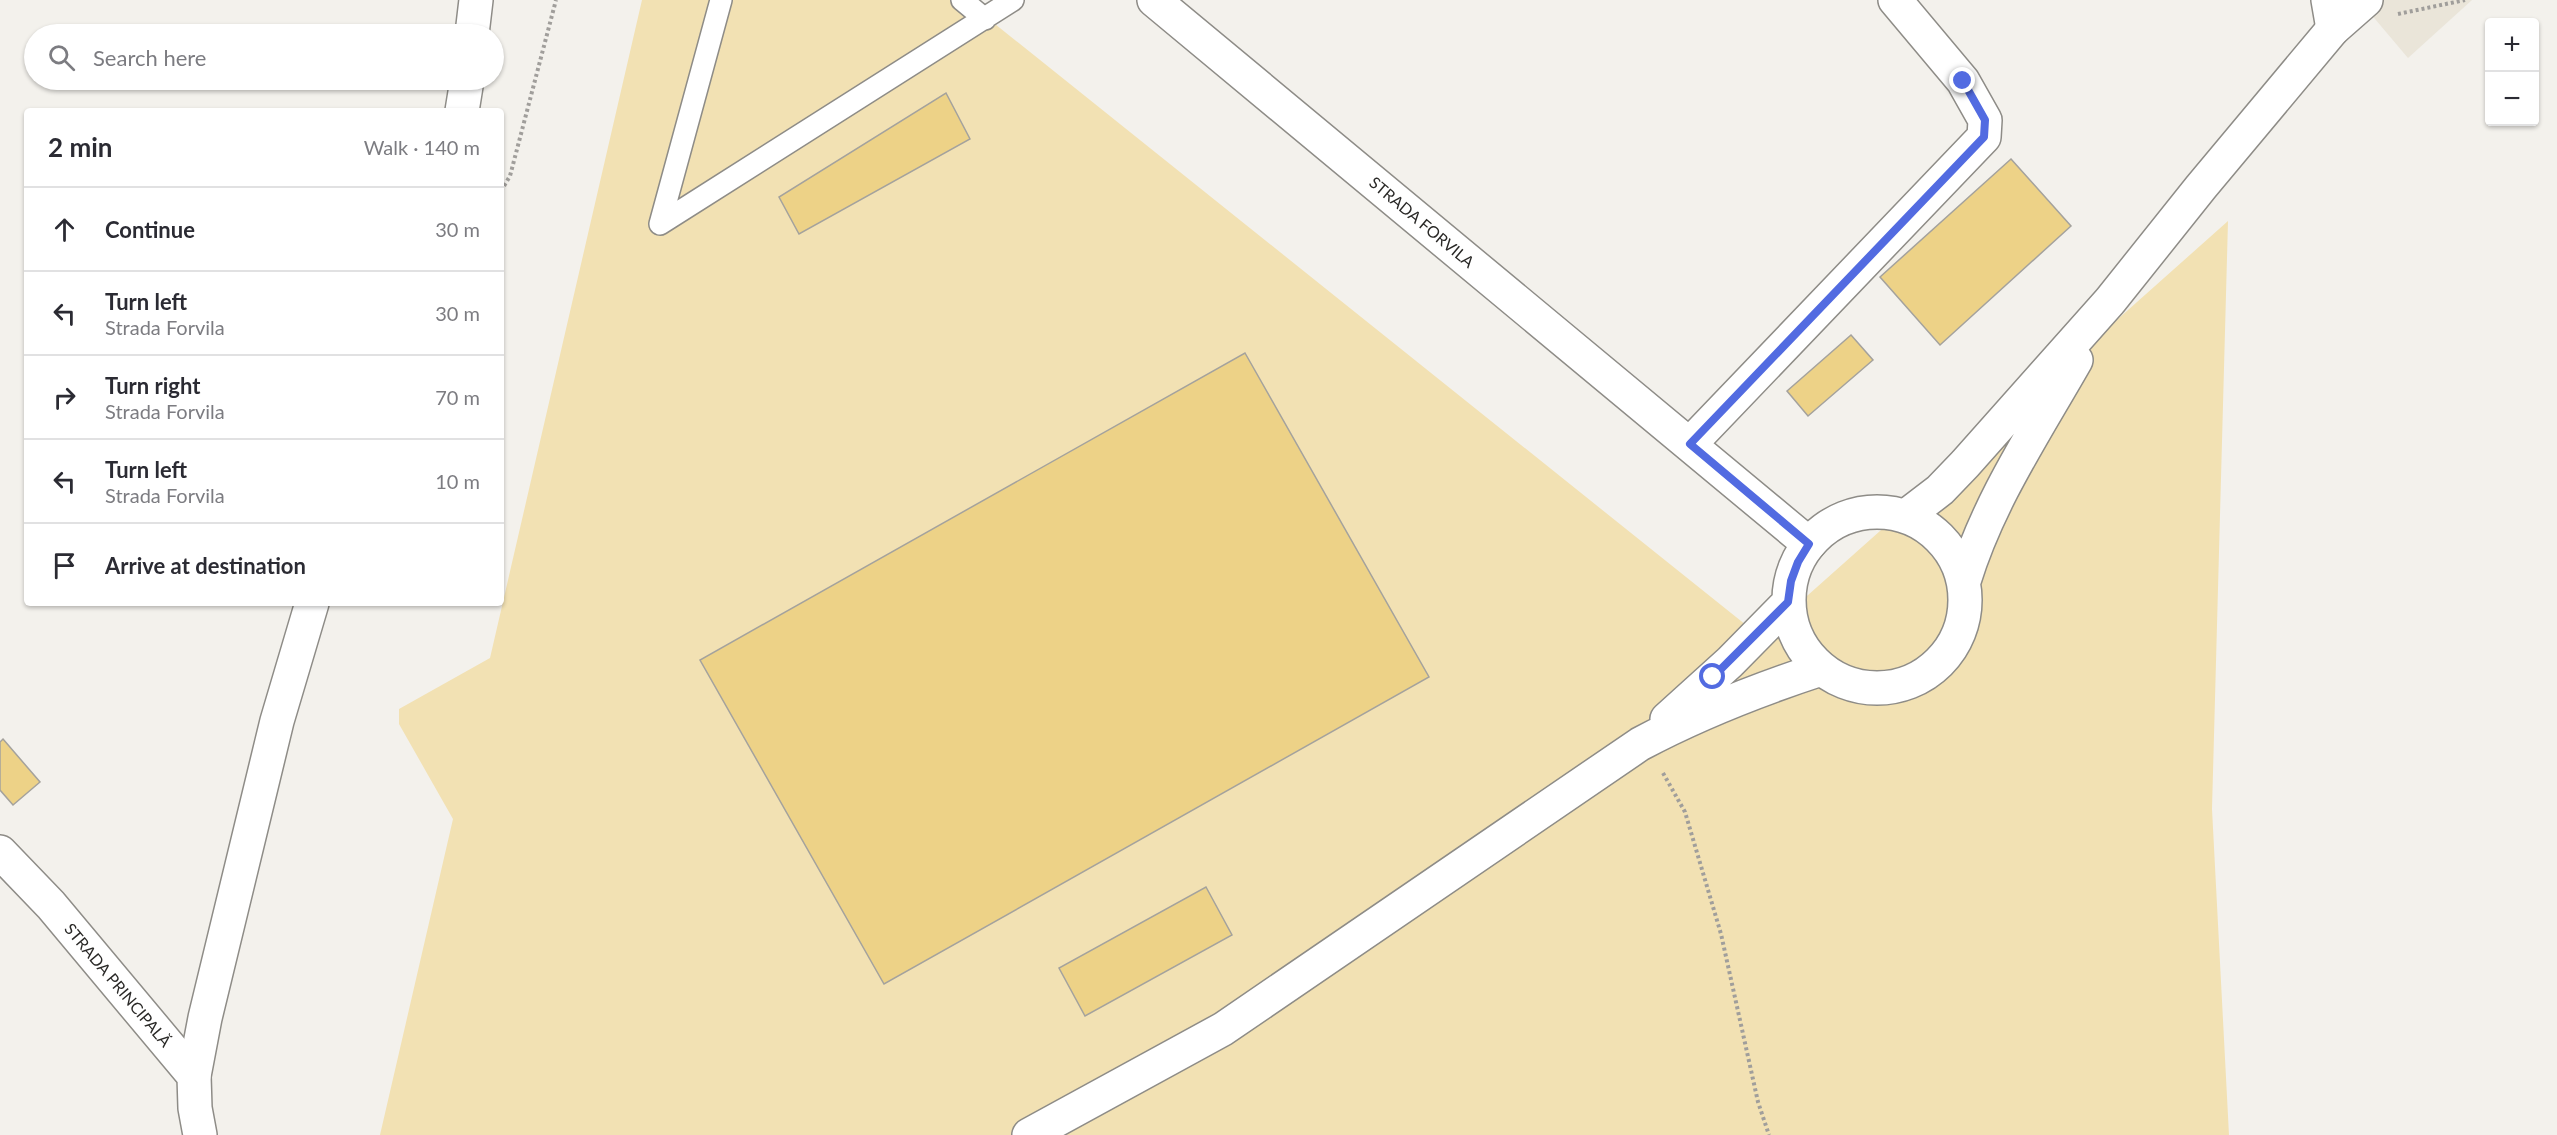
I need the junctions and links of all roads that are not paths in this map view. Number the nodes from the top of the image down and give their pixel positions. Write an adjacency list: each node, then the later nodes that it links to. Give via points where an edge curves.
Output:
1 (476, 0): 10 (main road)
2 (721, 0): 9 (lane, via 660,224)
3 (962, 0): 9 (lane)
4 (1013, 0): 9 (lane)
5 (1154, 0): 14 (main road, STRADA FORVILA)
6 (1895, 0): 14 (main road, via 1963,81 1985,120 1984,137)
7 (2366, 0): 8 (main road)
8 (2331, 14): 13 (main road)
9 (985, 19)
10 (473, 24)
11 (465, 90): 12 (main road)
12 (462, 108)
13 (2110, 301): 15 (main road, via 1965,464); 17 (main road, via 2004,485 1974,548)
14 (1690, 444): 16 (main road, STRADA FORVILA)
15 (1906, 516): 16 (main road, via 1863,513 1824,529); 17 (main road, via 1944,541)
16 (1809, 544): 18 (main road, via 1791,581)
17 (1964, 582): 20 (main road, via 1964,620 1956,641 1926,674 1906,684 1862,687)
18 (1788, 602): 20 (main road, via 1797,639); 21 (main road, via 1730,662)
19 (311, 606): 23 (main road, via 274,732)
20 (1821, 669): 21 (main road, via 1694,716)
21 (1640, 744): 25 (main road, via 1223,1029)
22 (0, 852): 23 (main road, STRADA PRINCIPALĂ, via 51,905)
23 (194, 1076): 24 (main road)
24 (200, 1135)
25 (1029, 1135)

